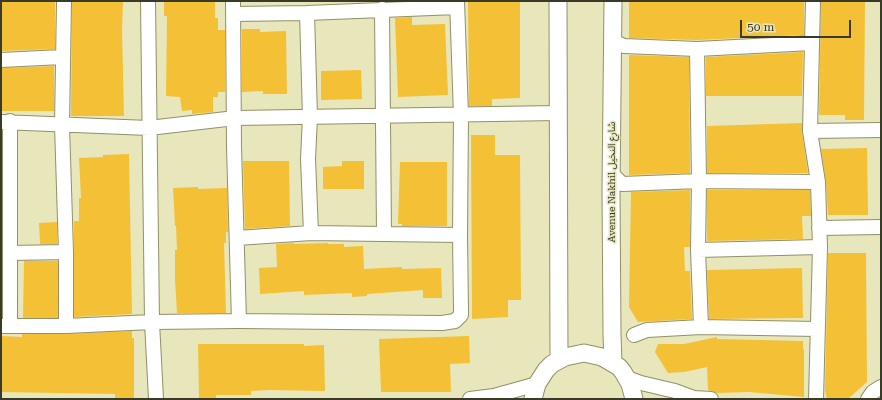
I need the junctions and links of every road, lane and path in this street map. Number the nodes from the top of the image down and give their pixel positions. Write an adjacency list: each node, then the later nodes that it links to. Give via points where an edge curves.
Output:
1 (64, 1): 13 (street)
2 (148, 1): 22 (street)
3 (558, 1): 15 (street)
4 (614, 1): 10 (street, Avenue Nakhil شارع النخيل)
5 (813, 1): 11 (street)
6 (457, 4): 8 (street); 16 (street)
7 (233, 7): 9 (street); 19 (street)
8 (382, 9): 9 (street); 17 (street)
9 (307, 13): 18 (street)
10 (613, 42): 12 (street, via 624,46); 25 (street, Avenue Nakhil شارع النخيل)
11 (812, 43): 12 (street); 24 (street)
12 (697, 48): 26 (street)
13 (62, 57): 14 (street); 21 (street)
14 (1, 60)
15 (558, 113): 16 (street); 45 (street)
16 (461, 114): 17 (street); 32 (street)
17 (383, 116): 18 (street); 31 (street)
18 (310, 117): 19 (street); 30 (street, via 308,159)
19 (235, 118): 22 (street); 33 (street)
20 (5, 122): 21 (street); 37 (street)
21 (62, 125): 22 (street); 36 (street)
22 (149, 128): 39 (street)
23 (881, 130): 24 (street)
24 (810, 131): 27 (street)
25 (612, 174): 26 (street, via 622,184); 46 (street, Avenue Nakhil شارع النخيل)
26 (699, 181): 27 (street); 35 (street)
27 (818, 182): 29 (street)
28 (881, 227): 29 (street)
29 (818, 228): 34 (street)
30 (311, 233): 31 (street); 33 (street)
31 (384, 234): 32 (street)
32 (460, 235): 38 (street, via 461,315 455,322)
33 (237, 238): 38 (street)
34 (820, 247): 35 (street); 43 (street)
35 (698, 250): 42 (street)
36 (66, 252): 37 (street); 41 (street)
37 (10, 253): 40 (street)
38 (239, 321): 39 (street)
39 (152, 322): 41 (street); 50 (street)
40 (5, 326): 41 (street)
41 (66, 326)
42 (701, 327): 43 (street); 44 (street, via 647,330)
43 (817, 329): 54 (street)
44 (634, 335)
45 (559, 360): 46 (street, via 577,354 590,354); 49 (street, via 546,370)
46 (614, 363): 47 (street)
47 (627, 378): 52 (street); 53 (street, via 675,390 694,398)
48 (881, 387): 55 (street)
49 (535, 392): 51 (street)
50 (156, 399)
51 (470, 399)
52 (634, 399)
53 (711, 399)
54 (816, 399)
55 (868, 399)

